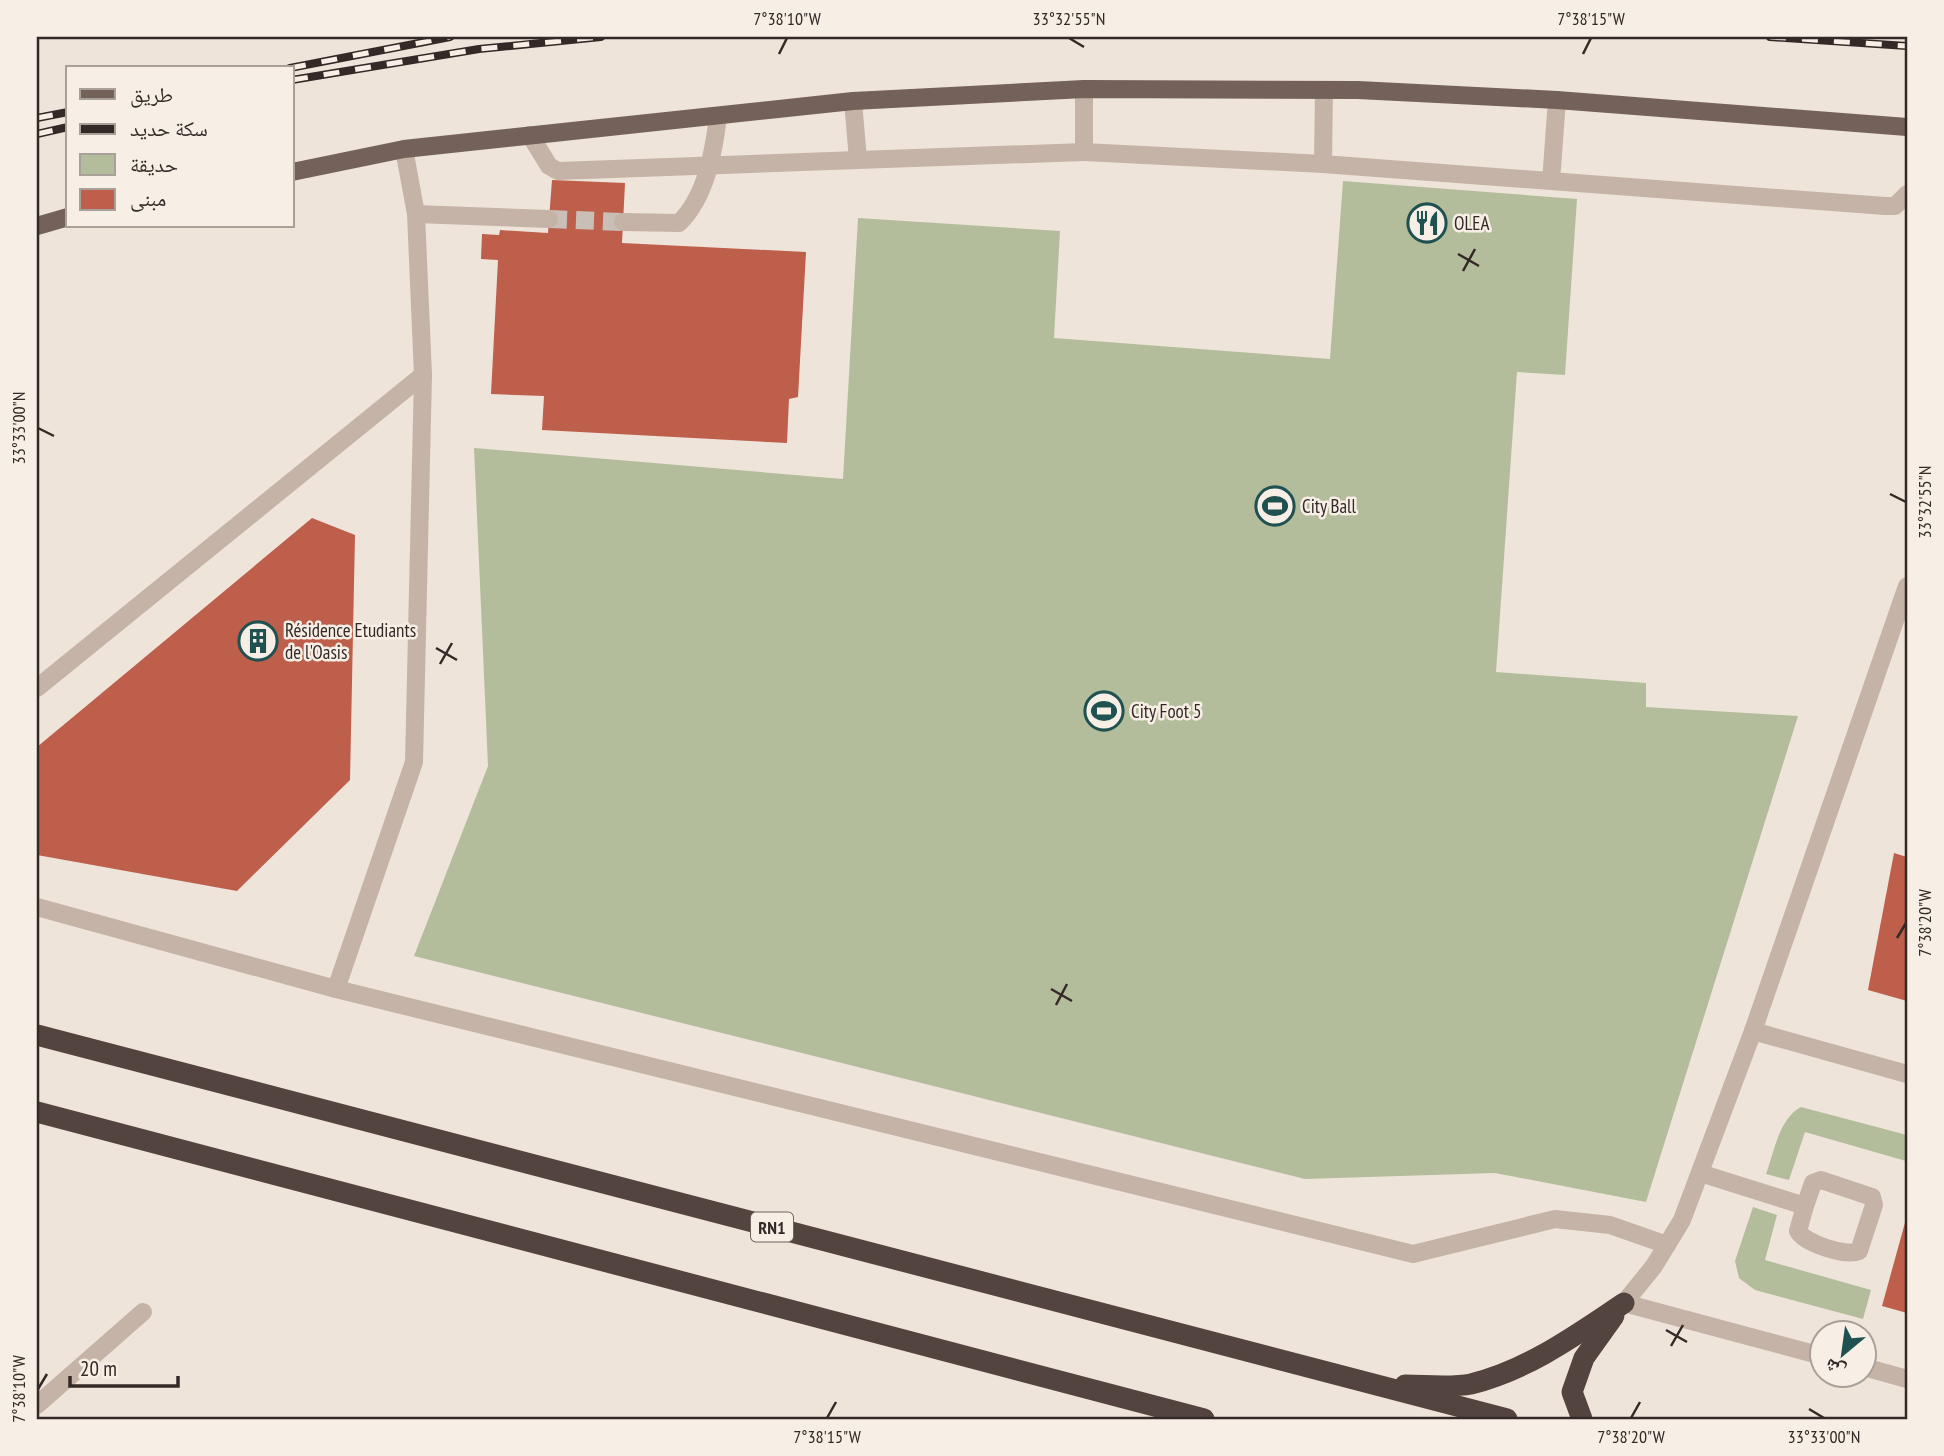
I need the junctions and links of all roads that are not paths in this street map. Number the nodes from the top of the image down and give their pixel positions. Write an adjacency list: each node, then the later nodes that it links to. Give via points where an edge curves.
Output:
1 (1084, 89): 2 (main road); 4 (main road); 9 (street)
2 (1324, 90): 3 (main road); 11 (street)
3 (1557, 100): 6 (main road); 14 (street)
4 (853, 101): 5 (main road); 10 (street)
5 (718, 116): 7 (main road); 12 (street)
6 (1907, 127)
7 (530, 135): 8 (main road); 12 (street, via 549,166 558,171)
8 (404, 149): 13 (main road); 16 (street)
9 (1084, 152): 10 (street); 11 (street)
10 (858, 160): 12 (street)
11 (1322, 164): 14 (street)
12 (709, 165): 19 (street, via 688,214 679,223)
13 (294, 172)
14 (1551, 181): 15 (street, via 1885,206 1895,206)
15 (1907, 194)
16 (416, 214): 18 (street); 21 (street)
17 (66, 218): 20 (main road)
18 (549, 219)
19 (623, 222)
20 (37, 226)
21 (423, 375): 23 (street); 25 (street, via 414,762)
22 (1907, 586): 26 (street)
23 (37, 688)
24 (37, 907): 25 (street)
25 (336, 989): 32 (street, via 1413,1254 1555,1219 1610,1225)
26 (1753, 1031): 28 (street); 30 (street)
27 (37, 1035): 38 (highway, RN1)
28 (1907, 1074)
29 (37, 1112): 40 (highway)
30 (1700, 1173): 31 (street); 32 (street)
31 (1805, 1206): 31 (street, via 1798,1231 1803,1238 1850,1254 1859,1251 1874,1205 1872,1197 1821,1180 1813,1183)
32 (1667, 1245): 33 (street)
33 (1624, 1303): 35 (street); 38 (highway, via 1556,1349 1508,1371 1469,1384); 42 (highway, via 1584,1358 1572,1392)
34 (143, 1312): 39 (street)
35 (1808, 1352)
36 (1878, 1371): 37 (street)
37 (1907, 1379)
38 (1381, 1386): 41 (highway, RN1)
39 (37, 1405)
40 (1204, 1419)
41 (1507, 1419)
42 (1582, 1419)

